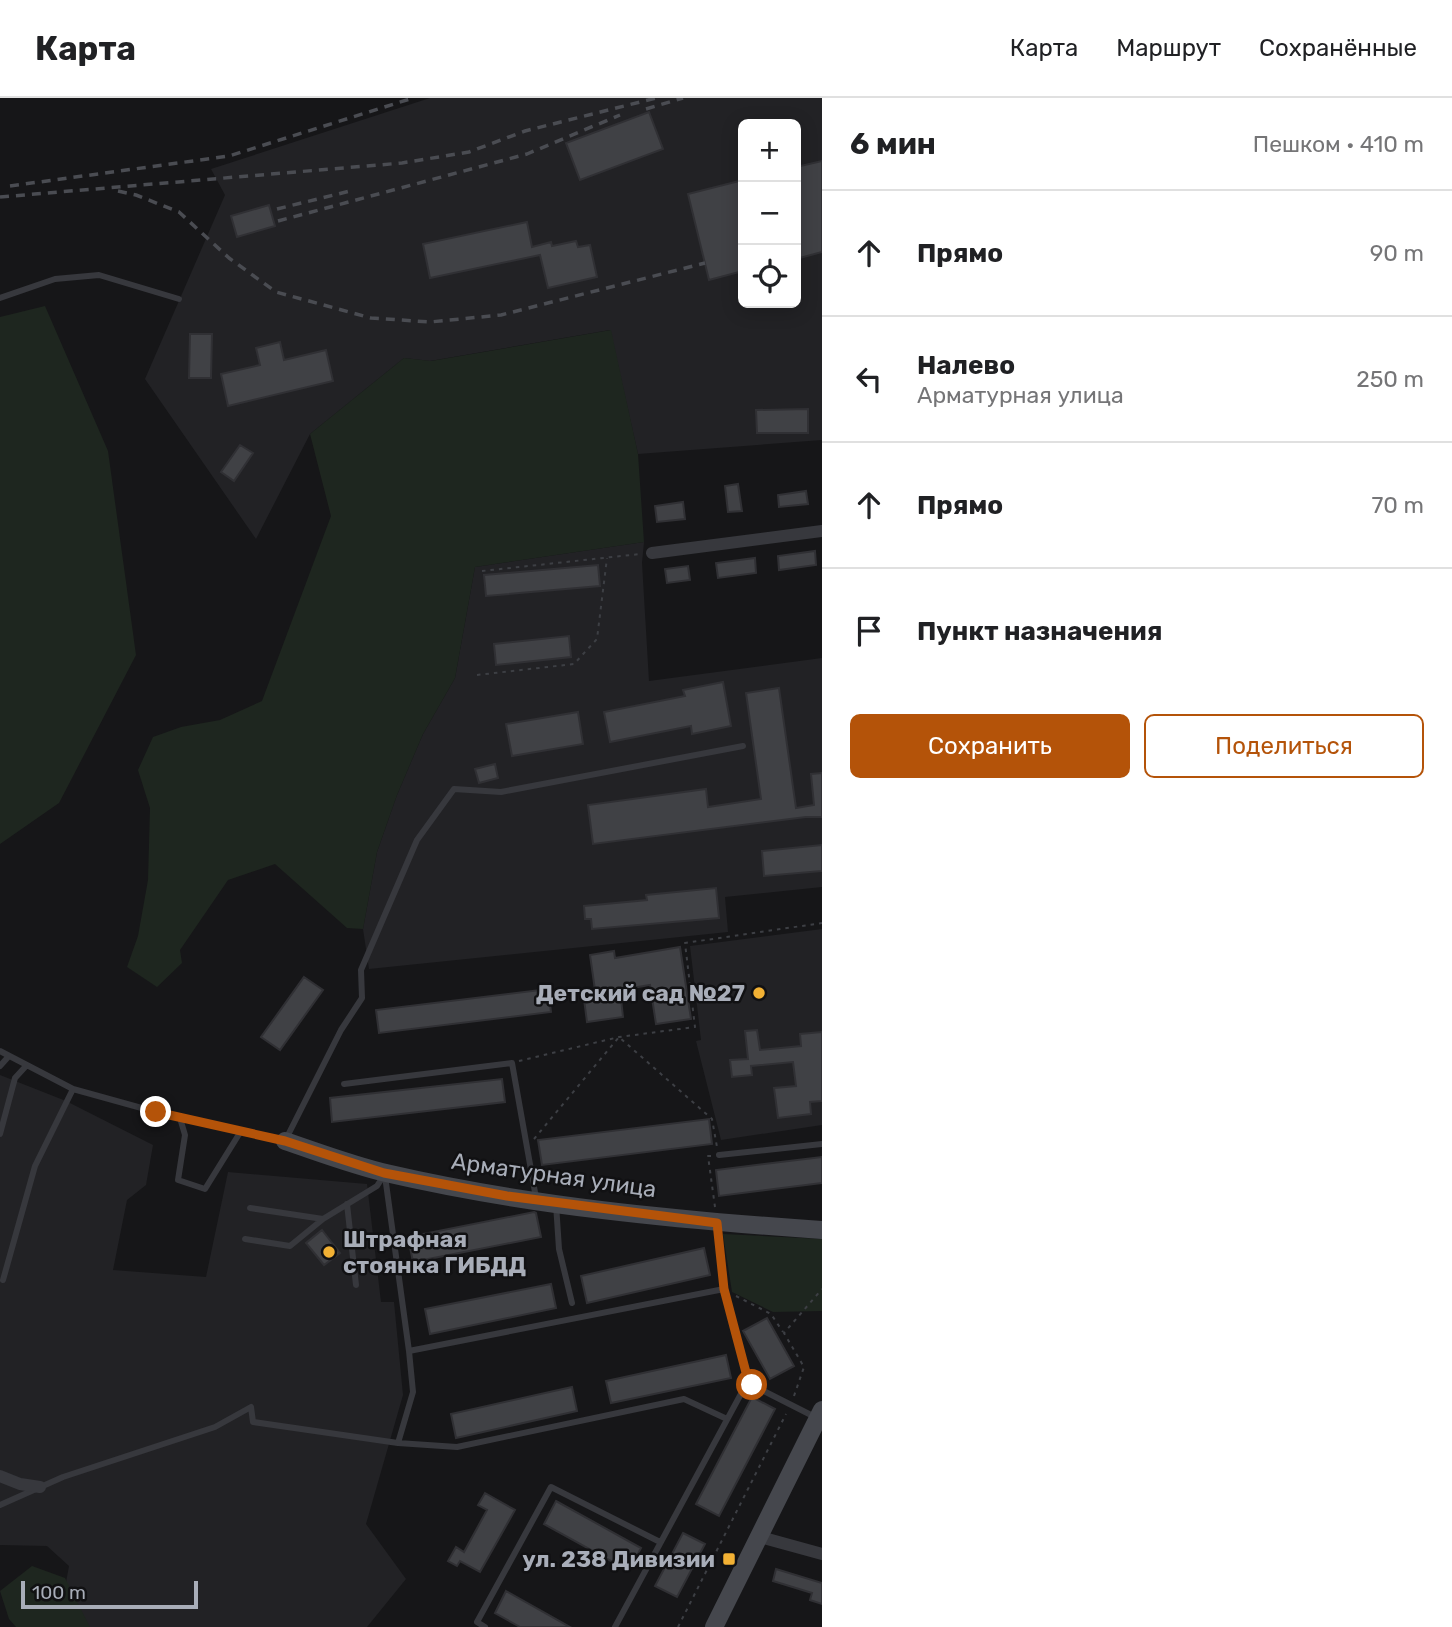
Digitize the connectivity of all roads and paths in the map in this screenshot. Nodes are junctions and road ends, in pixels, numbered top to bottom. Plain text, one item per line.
1 (0, 298) edge
2 (179, 299) dead end
3 (822, 531) edge
4 (652, 553) joint
5 (607, 558) junction
6 (482, 570) dead end
7 (477, 675) dead end
8 (743, 746) dead end
9 (822, 923) edge
10 (619, 1037) junction
11 (0, 1051) edge
12 (9, 1056) junction
13 (512, 1063) junction
14 (0, 1066) edge
15 (26, 1066) junction
16 (344, 1084) dead end
17 (73, 1089) junction
18 (180, 1118) junction
19 (241, 1131) junction
20 (0, 1134) edge
21 (285, 1141) junction
22 (822, 1144) edge
23 (527, 1148) junction
24 (719, 1155) junction
25 (384, 1173) junction
26 (536, 1200) junction
27 (556, 1202) junction
28 (348, 1204) junction
29 (250, 1208) dead end
30 (323, 1219) junction
31 (717, 1223) junction
32 (822, 1230) edge
33 (245, 1238) dead end
34 (3, 1280) dead end
35 (356, 1285) dead end
36 (724, 1289) junction
37 (822, 1289) edge
38 (572, 1303) dead end
39 (784, 1333) junction
40 (409, 1351) junction
41 (748, 1380) junction
42 (791, 1404) junction
43 (820, 1414) edge
44 (727, 1419) junction
45 (398, 1443) junction
46 (0, 1476) edge
47 (40, 1487) junction
48 (0, 1505) edge
49 (760, 1537) junction
50 (660, 1542) junction
51 (822, 1554) edge
52 (485, 1627) edge
53 (615, 1627) edge
54 (678, 1627) edge
55 (714, 1627) edge

1 - 2 lane
3 - 4 street
4 - 5 path
5 - 6 path
5 - 7 path
8 - 21 lane
9 - 10 path
10 - 13 path
10 - 23 path
10 - 24 path
11 - 12 lane
12 - 14 lane
12 - 15 lane
13 - 16 lane
13 - 23 lane
15 - 17 lane
15 - 20 lane
17 - 18 lane
17 - 34 lane
18 - 19 lane
18 - 19 lane
19 - 21 lane
21 - 25 street, Арматурная улица
22 - 24 lane
23 - 26 lane
24 - 31 path
25 - 26 street, Арматурная улица
25 - 28 lane
25 - 40 lane
26 - 27 street, Арматурная улица
27 - 31 street, Арматурная улица
27 - 38 lane
28 - 30 lane
28 - 35 lane
29 - 30 lane
30 - 33 lane
31 - 32 street, Арматурная улица
31 - 36 lane
36 - 39 path
36 - 40 lane
36 - 41 lane
37 - 39 path
39 - 42 path
40 - 45 lane
41 - 42 lane
41 - 44 lane
42 - 43 lane
42 - 54 path
43 - 49 street
44 - 45 lane
44 - 50 lane
45 - 47 lane
46 - 47 street
47 - 48 lane
49 - 51 street
49 - 55 street
50 - 52 lane
50 - 53 lane

